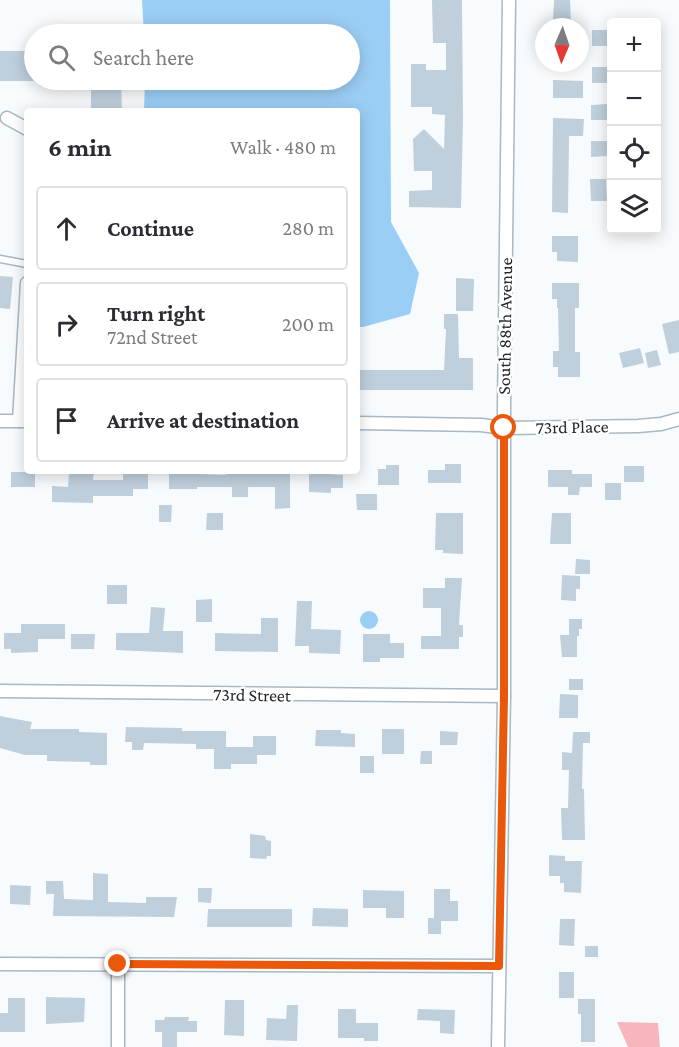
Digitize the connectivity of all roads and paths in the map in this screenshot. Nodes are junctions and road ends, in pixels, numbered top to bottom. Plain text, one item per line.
1 (509, 0) edge
2 (7, 118) dead end
3 (24, 127) edge
4 (0, 259) edge
5 (24, 262) edge
6 (24, 386) edge
7 (679, 418) edge
8 (0, 421) edge
9 (23, 421) edge
10 (360, 423) edge
11 (504, 428) junction
12 (0, 691) edge
13 (504, 696) junction
14 (0, 964) edge
15 (118, 964) junction
16 (499, 966) junction
17 (118, 1047) edge
18 (498, 1047) edge

1 - 11 street, South 88th Avenue
2 - 3 street
4 - 5 lane
6 - 9 street
7 - 11 street, 73rd Place
8 - 9 street
10 - 11 street, 73rd Place
11 - 13 street, South 88th Avenue
12 - 13 street, 73rd Street
13 - 16 street, South 88th Avenue
14 - 15 street
15 - 16 street
15 - 17 street
16 - 18 street, South 88th Avenue

